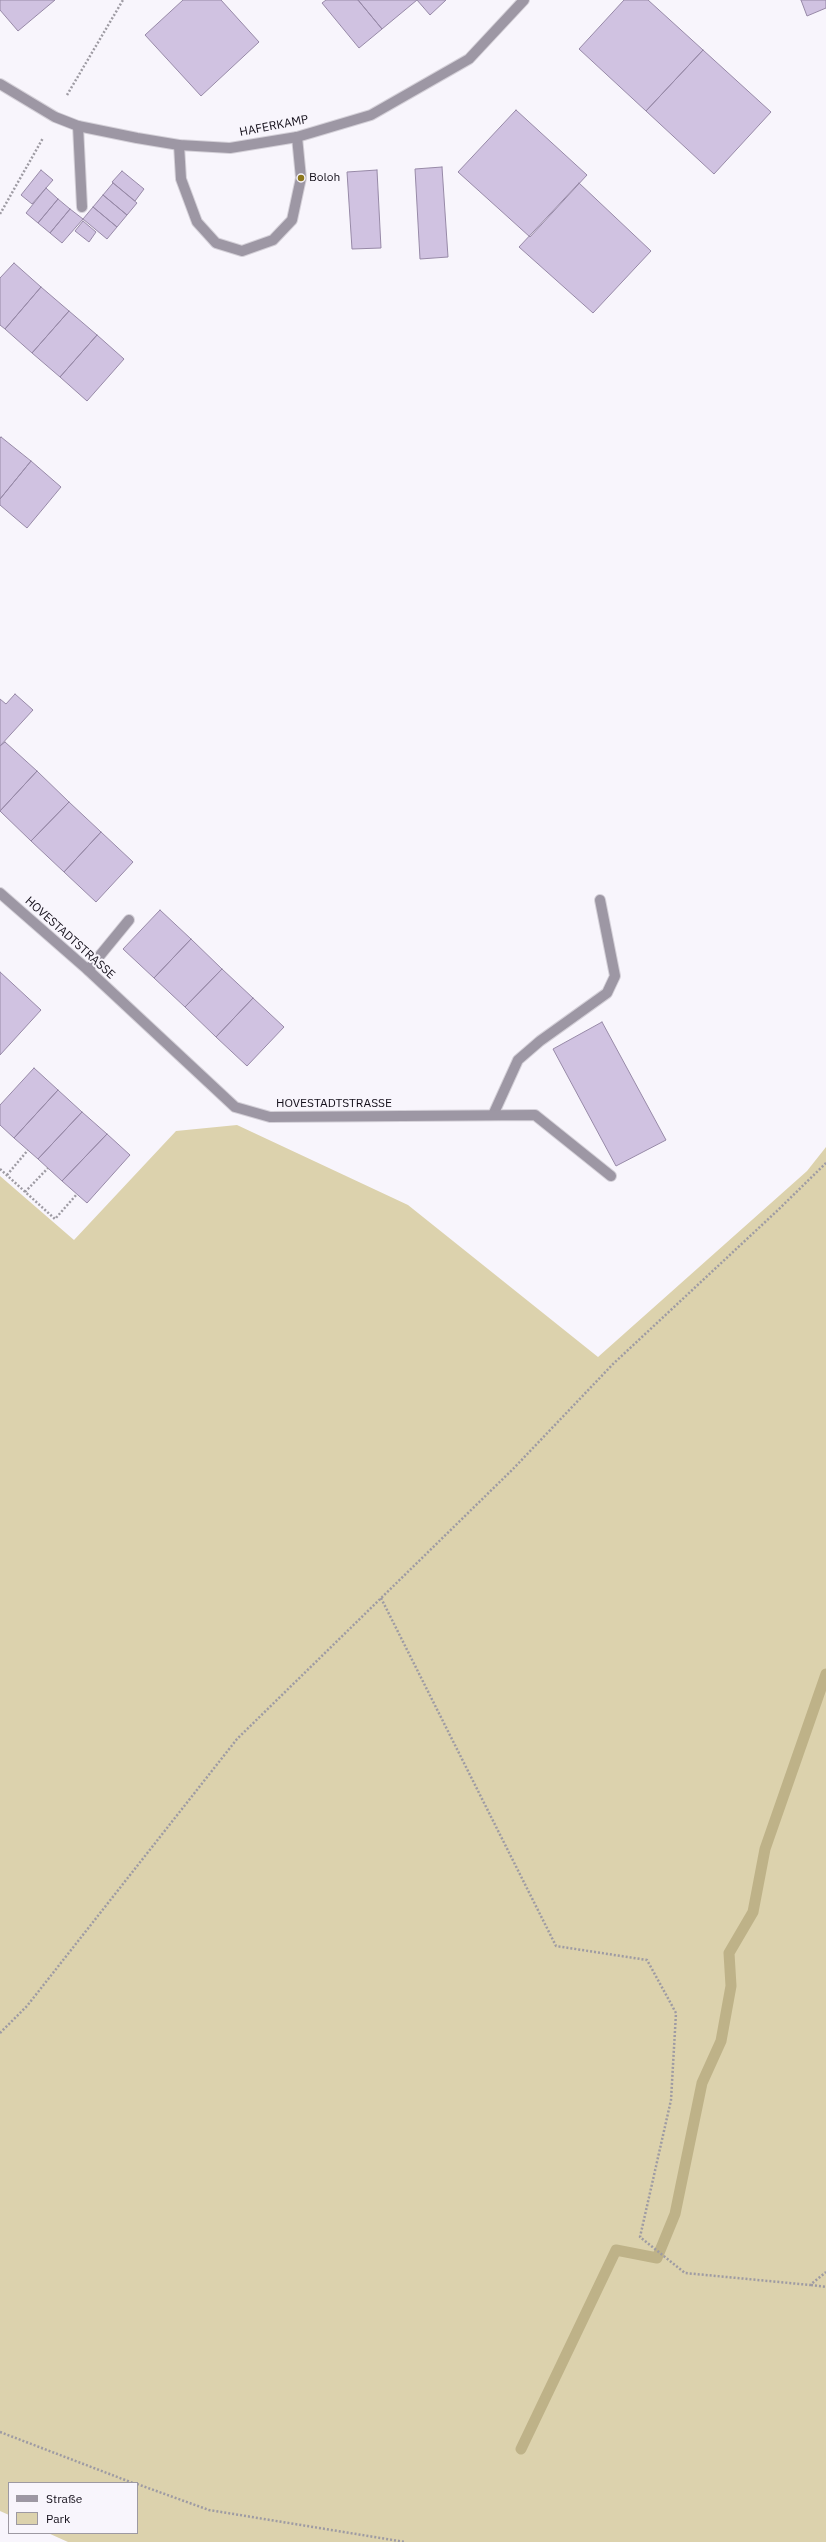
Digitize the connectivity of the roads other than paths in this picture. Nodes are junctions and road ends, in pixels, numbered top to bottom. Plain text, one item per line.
1 (524, 0) edge
2 (0, 84) edge
3 (78, 126) junction
4 (297, 137) junction
5 (180, 145) junction
6 (82, 207) dead end
7 (0, 893) edge
8 (600, 900) dead end
9 (129, 920) dead end
10 (88, 970) junction
11 (492, 1115) junction
12 (611, 1176) dead end

1 - 4 street, HAFERKAMP
2 - 3 street, HAFERKAMP
3 - 5 street, HAFERKAMP
3 - 6 street
4 - 5 street, HAFERKAMP
4 - 5 street
7 - 10 street, HOVESTADTSTRASSE
8 - 11 street
9 - 10 street
10 - 11 street, HOVESTADTSTRASSE
11 - 12 street, HOVESTADTSTRASSE

